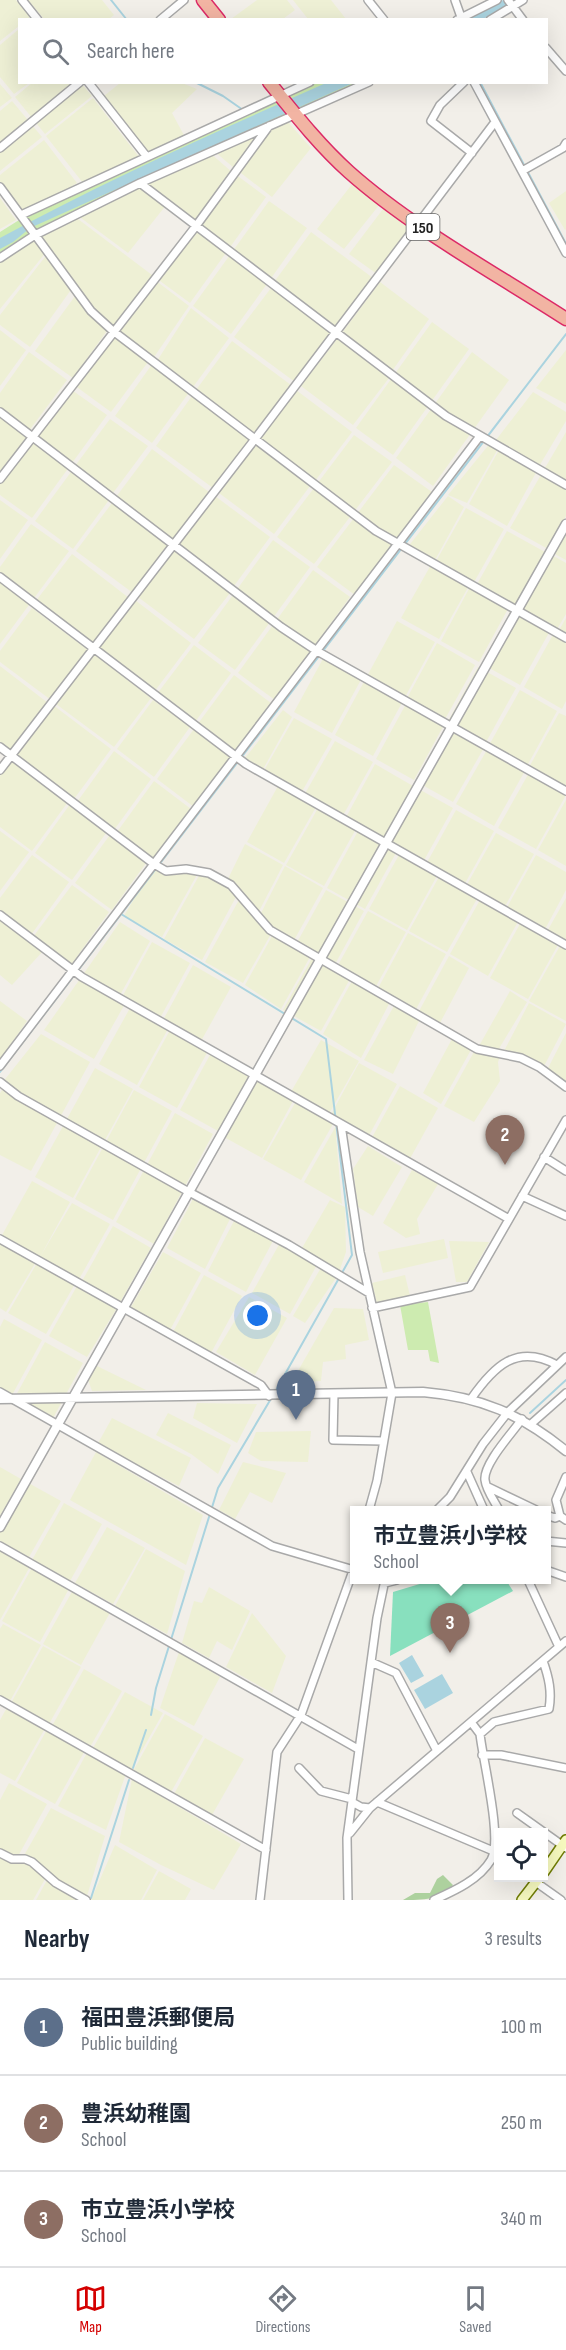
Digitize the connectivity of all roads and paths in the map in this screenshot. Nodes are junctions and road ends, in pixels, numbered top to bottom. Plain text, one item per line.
1 (22, 0) edge
2 (184, 0) edge
3 (203, 0) edge
4 (368, 0) edge
5 (455, 0) edge
6 (497, 0) edge
7 (508, 0) edge
8 (523, 0) edge
9 (513, 7) junction
10 (36, 18) edge
11 (162, 18) edge
12 (217, 18) edge
13 (382, 18) edge
14 (459, 18) edge
15 (494, 18) edge
16 (503, 18) edge
17 (521, 18) edge
18 (548, 50) edge
19 (566, 71) edge
20 (78, 84) edge
21 (90, 84) edge
22 (271, 84) edge
23 (305, 84) edge
24 (365, 84) edge
25 (462, 84) edge
26 (475, 84) edge
27 (280, 95) junction
28 (296, 115) junction
29 (495, 122) junction
30 (269, 126) junction
31 (566, 143) edge
32 (0, 148) edge
33 (472, 153) junction
34 (147, 157) junction
35 (522, 171) junction
36 (140, 183) junction
37 (0, 187) edge
38 (21, 215) junction
39 (419, 224) junction
40 (196, 226) junction
41 (35, 235) junction
42 (566, 253) edge
43 (0, 258) edge
44 (566, 319) edge
45 (113, 331) junction
46 (336, 332) junction
47 (0, 412) edge
48 (33, 436) junction
49 (480, 436) junction
50 (255, 439) junction
51 (0, 479) edge
52 (566, 485) edge
53 (566, 524) edge
54 (397, 543) junction
55 (174, 544) junction
56 (0, 577) edge
57 (517, 611) junction
58 (566, 638) edge
59 (94, 650) junction
60 (316, 651) junction
61 (451, 728) junction
62 (0, 747) edge
63 (11, 756) junction
64 (235, 757) junction
65 (0, 770) edge
66 (566, 791) edge
67 (385, 844) junction
68 (154, 864) junction
69 (0, 915) edge
70 (566, 945) edge
71 (320, 959) junction
72 (73, 971) junction
73 (0, 1066) edge
74 (254, 1075) junction
75 (0, 1082) edge
76 (566, 1087) edge
77 (566, 1120) edge
78 (341, 1125) junction
79 (544, 1157) junction
80 (566, 1171) edge
81 (189, 1192) junction
82 (522, 1196) junction
83 (566, 1216) edge
84 (509, 1219) junction
85 (0, 1239) edge
86 (369, 1293) junction
87 (372, 1308) junction
88 (123, 1309) junction
89 (566, 1358) edge
90 (558, 1365) junction
91 (0, 1392) edge
92 (392, 1393) junction
93 (334, 1394) junction
94 (269, 1396) junction
95 (563, 1396) edge
96 (73, 1397) junction
97 (0, 1399) edge
98 (13, 1399) junction
99 (471, 1399) junction
100 (566, 1405) edge
101 (508, 1412) junction
102 (522, 1419) junction
103 (58, 1424) junction
104 (531, 1424) junction
105 (383, 1441) junction
106 (566, 1451) edge
107 (467, 1472) junction
108 (566, 1477) edge
109 (488, 1487) junction
110 (370, 1506) edge
111 (441, 1506) edge
112 (482, 1506) edge
113 (497, 1506) edge
114 (528, 1506) edge
115 (563, 1518) edge
116 (0, 1527) edge
117 (551, 1542) edge
118 (566, 1543) edge
119 (0, 1546) edge
120 (350, 1568) edge
121 (551, 1572) edge
122 (566, 1577) edge
123 (350, 1580) edge
124 (384, 1584) edge
125 (530, 1584) edge
126 (563, 1646) edge
127 (543, 1661) junction
128 (370, 1662) junction
129 (0, 1700) edge
130 (301, 1715) junction
131 (471, 1722) junction
132 (480, 1734) junction
133 (358, 1749) junction
134 (437, 1751) junction
135 (482, 1755) junction
136 (566, 1767) edge
137 (299, 1768) dead end
138 (352, 1800) junction
139 (377, 1802) junction
140 (370, 1808) junction
141 (517, 1813) dead end
142 (495, 1828) edge
143 (347, 1838) junction
144 (565, 1844) edge
145 (266, 1850) junction
146 (494, 1851) edge
147 (0, 1853) edge
148 (494, 1854) edge
149 (548, 1866) edge
150 (533, 1882) edge
151 (539, 1882) edge
152 (86, 1900) edge
153 (260, 1900) edge
154 (348, 1900) edge
155 (434, 1900) edge
156 (522, 1900) edge
157 (561, 1900) edge

1 - 10 street
2 - 11 street
3 - 12 highway
4 - 13 street
5 - 14 street
6 - 14 street
7 - 9 street
8 - 9 street
9 - 15 street
9 - 16 street
9 - 17 street
18 - 19 street
20 - 32 street
21 - 34 street
22 - 27 highway, 150
23 - 27 street
24 - 28 street
25 - 33 street
26 - 29 street
27 - 28 highway, 150
27 - 34 street
28 - 30 street
28 - 39 highway, 150
29 - 33 street
29 - 35 street
30 - 36 street
30 - 40 street
31 - 35 street
33 - 39 street
34 - 38 street
35 - 42 street
36 - 40 street
36 - 41 street
37 - 38 street
38 - 41 street
39 - 44 highway, 150
39 - 46 street
40 - 45 street
40 - 46 street
41 - 43 street
41 - 45 street
45 - 48 street
45 - 50 street
46 - 49 street
46 - 50 street
47 - 48 street
48 - 51 street
48 - 55 street
49 - 52 street
49 - 54 street
50 - 54 street
50 - 55 street
53 - 57 street
54 - 57 street
54 - 60 street
55 - 59 street
55 - 60 street
56 - 59 street
57 - 58 street
57 - 61 street
59 - 63 street
59 - 64 street
60 - 61 street
60 - 64 street
61 - 66 street
61 - 67 street
62 - 63 street
63 - 65 street
63 - 68 street
64 - 67 street
64 - 68 street
67 - 70 street
67 - 71 street
68 - 71 street
68 - 72 street
69 - 72 street
71 - 74 street
71 - 76 street
72 - 73 street
72 - 74 street
74 - 78 street
74 - 81 street
75 - 81 street
77 - 79 street
78 - 84 street
78 - 86 street
79 - 80 street
79 - 82 street
81 - 86 street
81 - 88 street
82 - 83 street
82 - 84 street
84 - 87 street
85 - 88 street
86 - 87 street
87 - 92 street
88 - 94 street
88 - 96 street
89 - 90 street
90 - 99 street
90 - 101 street
91 - 98 street
92 - 93 street
92 - 99 street
92 - 105 street
93 - 94 street
93 - 105 street
94 - 96 street
95 - 100 street
95 - 104 street
96 - 98 street
96 - 103 street
97 - 98 street
98 - 103 street
99 - 101 street
101 - 102 street
101 - 107 street
102 - 104 street
102 - 109 street
103 - 116 street
103 - 120 street
104 - 106 street
105 - 110 street
107 - 111 street
107 - 112 street
108 - 115 street
109 - 113 street
109 - 114 street
117 - 118 street
119 - 130 street
121 - 122 street
123 - 130 street
124 - 128 street
125 - 126 street
126 - 127 street
127 - 131 street
127 - 132 street
128 - 133 street
128 - 134 street
129 - 145 street
130 - 133 street
130 - 145 street
131 - 132 street
131 - 134 street
132 - 135 street
133 - 138 street
134 - 139 street
135 - 136 street
135 - 142 street
137 - 138 street
138 - 140 street
138 - 143 street
139 - 140 street
139 - 146 street
140 - 143 street
141 - 144 street
143 - 154 street
144 - 149 main road
145 - 153 street
147 - 152 street
148 - 155 street
150 - 156 main road
151 - 157 street

